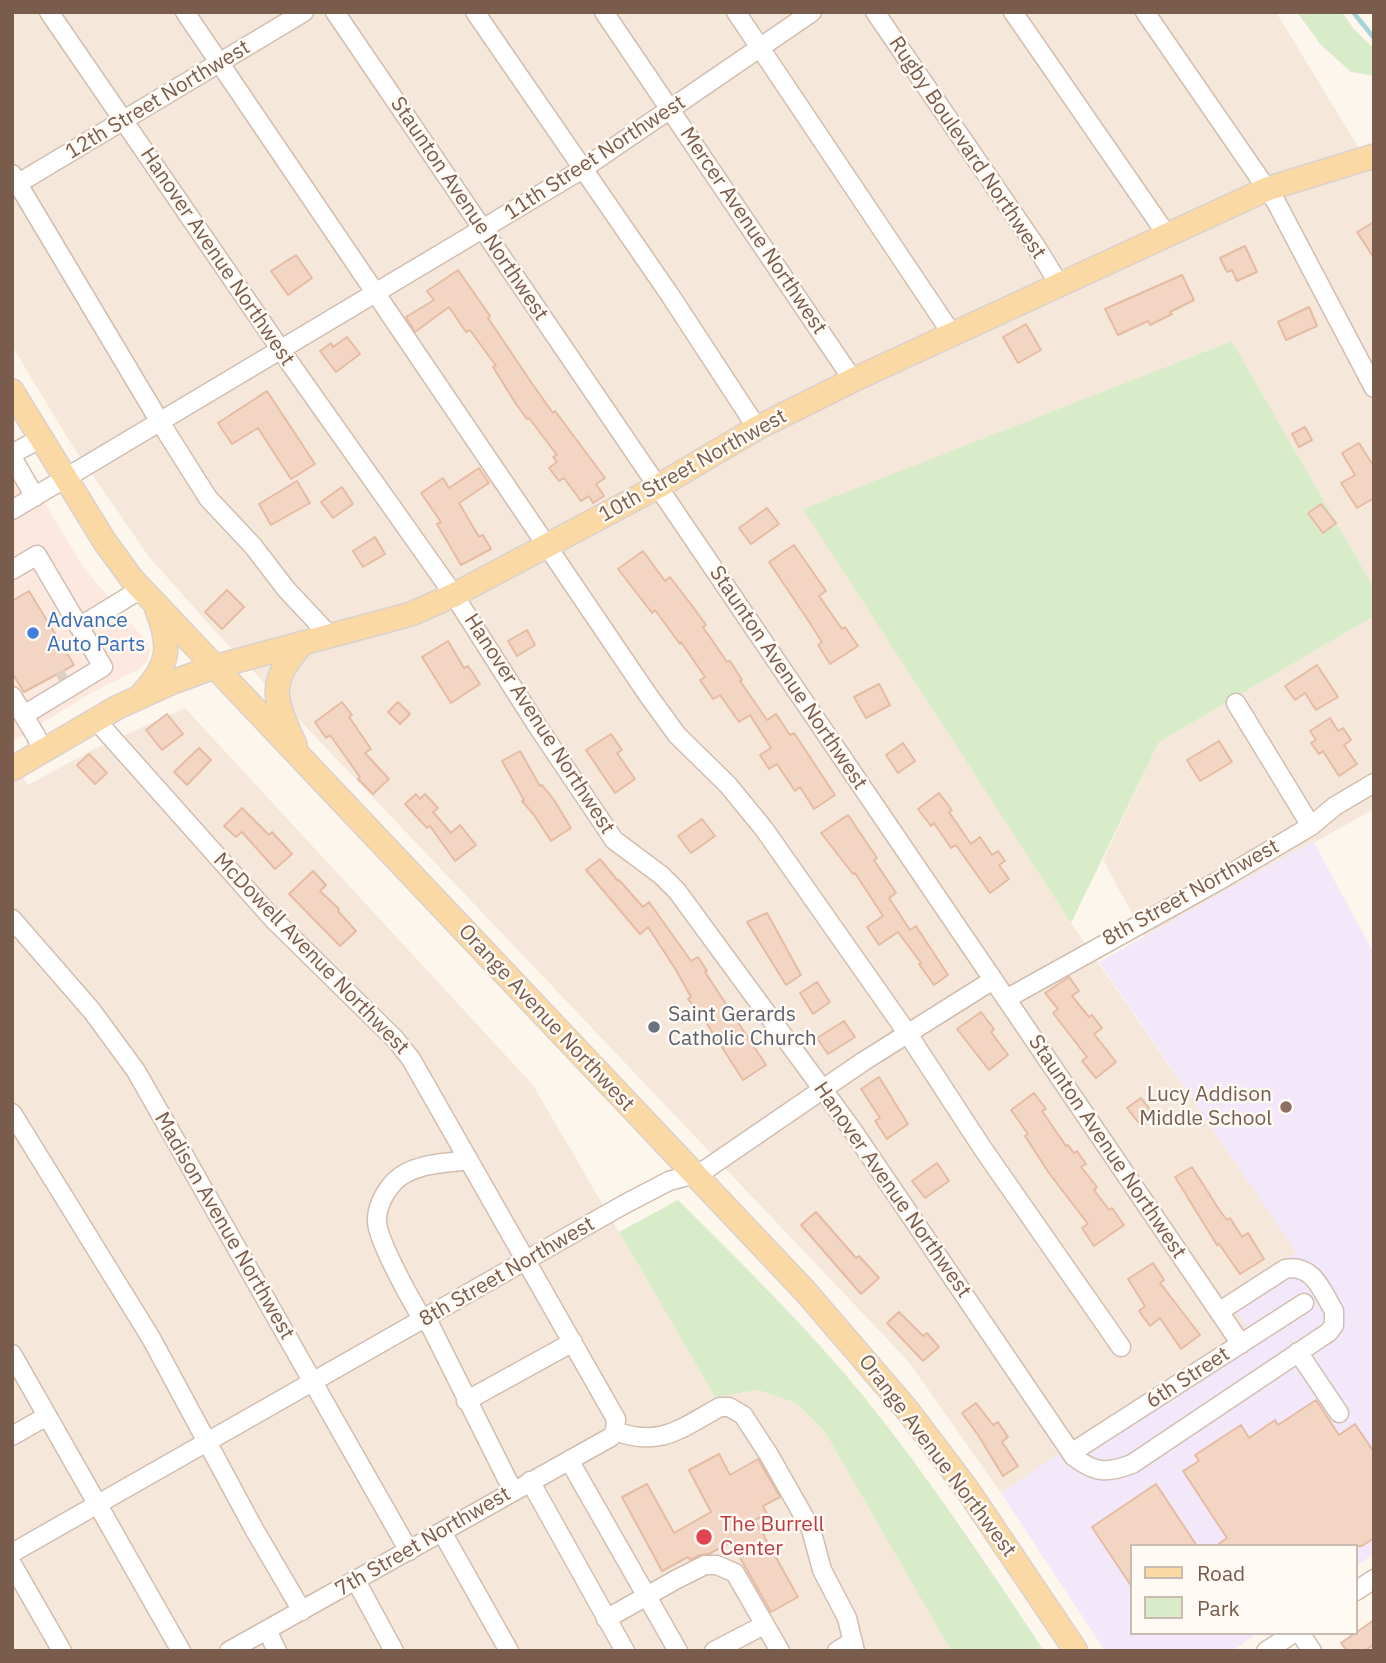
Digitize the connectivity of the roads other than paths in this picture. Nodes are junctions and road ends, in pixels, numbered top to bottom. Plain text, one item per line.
1 (49, 12) edge
2 (185, 12) edge
3 (304, 12) edge
4 (335, 12) edge
5 (475, 12) edge
6 (604, 12) edge
7 (736, 12) edge
8 (812, 12) edge
9 (875, 12) edge
10 (1013, 12) edge
11 (1145, 12) edge
12 (760, 49) junction
13 (218, 64) junction
14 (670, 109) junction
15 (124, 120) junction
16 (1364, 160) edge
17 (581, 170) junction
18 (14, 182) edge
19 (1267, 190) junction
20 (482, 229) junction
21 (1167, 235) junction
22 (1059, 284) junction
23 (374, 294) junction
24 (952, 334) junction
25 (281, 350) junction
26 (853, 380) junction
27 (1374, 388) edge
28 (12, 391) edge
29 (19, 418) edge
30 (160, 422) junction
31 (757, 428) junction
32 (41, 438) junction
33 (12, 455) edge
34 (17, 477) edge
35 (65, 478) junction
36 (659, 486) junction
37 (35, 497) junction
38 (13, 509) edge
39 (546, 548) junction
40 (12, 570) edge
41 (454, 595) junction
42 (148, 596) junction
43 (79, 627) junction
44 (330, 636) junction
45 (303, 643) junction
46 (214, 667) junction
47 (71, 679) junction
48 (12, 696) edge
49 (140, 696) junction
50 (45, 702) junction
51 (1236, 703) dead end
52 (23, 715) junction
53 (95, 719) junction
54 (42, 751) junction
55 (302, 760) junction
56 (12, 769) edge
57 (1374, 783) edge
58 (1311, 826) junction
59 (12, 919) edge
60 (993, 980) junction
61 (1006, 999) junction
62 (908, 1034) junction
63 (823, 1089) junction
64 (12, 1113) edge
65 (469, 1160) junction
66 (693, 1175) junction
67 (526, 1261) junction
68 (1304, 1303) dead end
69 (1220, 1311) junction
70 (425, 1319) junction
71 (573, 1342) junction
72 (1241, 1344) junction
73 (1121, 1347) dead end
74 (1298, 1352) junction
75 (12, 1354) edge
76 (312, 1382) junction
77 (467, 1401) junction
78 (1339, 1413) dead end
79 (47, 1416) junction
80 (615, 1431) junction
81 (12, 1436) edge
82 (206, 1442) junction
83 (1071, 1453) junction
84 (569, 1460) junction
85 (530, 1481) junction
86 (513, 1491) junction
87 (97, 1504) junction
88 (442, 1532) junction
89 (409, 1551) junction
90 (12, 1553) edge
91 (12, 1564) edge
92 (1374, 1579) edge
93 (356, 1581) junction
94 (1358, 1590) edge
95 (646, 1597) junction
96 (302, 1611) junction
97 (606, 1619) junction
98 (764, 1625) junction
99 (267, 1630) junction
100 (1290, 1635) edge
101 (1301, 1635) edge
102 (848, 1648) edge
103 (62, 1651) edge
104 (181, 1651) edge
105 (229, 1651) edge
106 (277, 1651) edge
107 (394, 1651) edge
108 (509, 1651) edge
109 (625, 1651) edge
110 (678, 1651) edge
111 (715, 1651) edge
112 (780, 1651) edge
113 (1076, 1651) edge
114 (1266, 1651) edge
115 (1312, 1651) edge

1 - 15 street, Hanover Avenue Northwest
2 - 13 street
3 - 13 street, 12th Street Northwest
4 - 20 street, Staunton Avenue Northwest
5 - 17 street
6 - 14 street, Mercer Avenue Northwest
7 - 12 street
8 - 12 street, 11th Street Northwest
9 - 22 street, Rugby Boulevard Northwest
10 - 21 street
11 - 19 street
12 - 14 street, 11th Street Northwest
12 - 24 street
13 - 15 street, 12th Street Northwest
13 - 23 street
14 - 17 street, 11th Street Northwest
14 - 26 street, Mercer Avenue Northwest
15 - 18 street, 12th Street Northwest
15 - 25 street, Hanover Avenue Northwest
16 - 19 main road, 10th Street Northwest
17 - 20 street, 11th Street Northwest
17 - 31 street
18 - 30 street
19 - 21 main road, 10th Street Northwest
19 - 27 street
20 - 23 street, 11th Street Northwest
20 - 36 street, Staunton Avenue Northwest
21 - 22 main road, 10th Street Northwest
22 - 24 main road, 10th Street Northwest
23 - 25 street, 11th Street Northwest
23 - 39 street
24 - 26 main road, 10th Street Northwest
25 - 30 street, 11th Street Northwest
25 - 41 street, Hanover Avenue Northwest
26 - 31 main road, 10th Street Northwest
28 - 29 main road, Orange Avenue Northwest
29 - 32 main road, Orange Avenue Northwest
30 - 35 street, 11th Street Northwest
30 - 44 street
31 - 36 main road, 10th Street Northwest
32 - 33 street
32 - 35 main road, Orange Avenue Northwest
33 - 34 street
34 - 37 street
35 - 37 street, 11th Street Northwest
35 - 42 main road, Orange Avenue Northwest
36 - 39 main road, 10th Street Northwest
36 - 60 street, Staunton Avenue Northwest
37 - 38 street, 11th Street Northwest
39 - 41 main road, 10th Street Northwest
39 - 62 street
40 - 43 street
41 - 44 main road, 10th Street Northwest
41 - 63 street, Hanover Avenue Northwest
42 - 43 street
42 - 46 main road, Orange Avenue Northwest
42 - 49 main road
43 - 47 street
44 - 45 main road, 10th Street Northwest
45 - 46 main road, 10th Street Northwest
45 - 55 main road
46 - 49 main road, 10th Street Northwest
46 - 55 main road, Orange Avenue Northwest
47 - 50 street
47 - 50 street
48 - 52 street
49 - 53 main road, 10th Street Northwest
50 - 52 street
51 - 58 street
52 - 54 street
53 - 54 main road, 10th Street Northwest
53 - 65 street, McDowell Avenue Northwest
54 - 56 main road, 10th Street Northwest
55 - 66 main road, Orange Avenue Northwest
57 - 58 street, 8th Street Northwest
58 - 61 street, 8th Street Northwest
59 - 76 street, Madison Avenue Northwest
60 - 61 street, Staunton Avenue Northwest
60 - 62 street, 8th Street Northwest
61 - 69 street, Staunton Avenue Northwest
62 - 63 street, 8th Street Northwest
62 - 73 street
63 - 66 street, 8th Street Northwest
63 - 83 street, Hanover Avenue Northwest
64 - 82 street
65 - 67 street, McDowell Avenue Northwest
65 - 70 street
66 - 67 street, 8th Street Northwest
66 - 113 main road, Orange Avenue Northwest
67 - 70 street, 8th Street Northwest
67 - 71 street, McDowell Avenue Northwest
68 - 72 street, 6th Street
69 - 72 street, Staunton Avenue Northwest
69 - 74 street
70 - 76 street, 8th Street Northwest
70 - 77 street
71 - 77 street
71 - 80 street, McDowell Avenue Northwest
72 - 83 street, 6th Street
74 - 78 street
74 - 83 street
75 - 79 street
76 - 82 street, 8th Street Northwest
76 - 89 street, Madison Avenue Northwest
77 - 86 street
79 - 81 street
79 - 87 street
80 - 84 street, 7th Street Northwest
80 - 102 street
82 - 87 street, 8th Street Northwest
82 - 96 street
84 - 85 street, 7th Street Northwest
84 - 95 street
85 - 86 street, 7th Street Northwest
85 - 97 street
86 - 88 street, 7th Street Northwest
87 - 90 street, 8th Street Northwest
87 - 104 street
88 - 89 street, 7th Street Northwest
88 - 108 street
89 - 93 street, 7th Street Northwest
91 - 103 street
92 - 94 street
93 - 96 street, 7th Street Northwest
93 - 107 street
95 - 97 street
95 - 98 street
95 - 110 street
96 - 99 street, 7th Street Northwest
97 - 109 street
98 - 111 street
98 - 112 street
99 - 105 street, 7th Street Northwest
99 - 106 street
100 - 114 street
101 - 115 street

